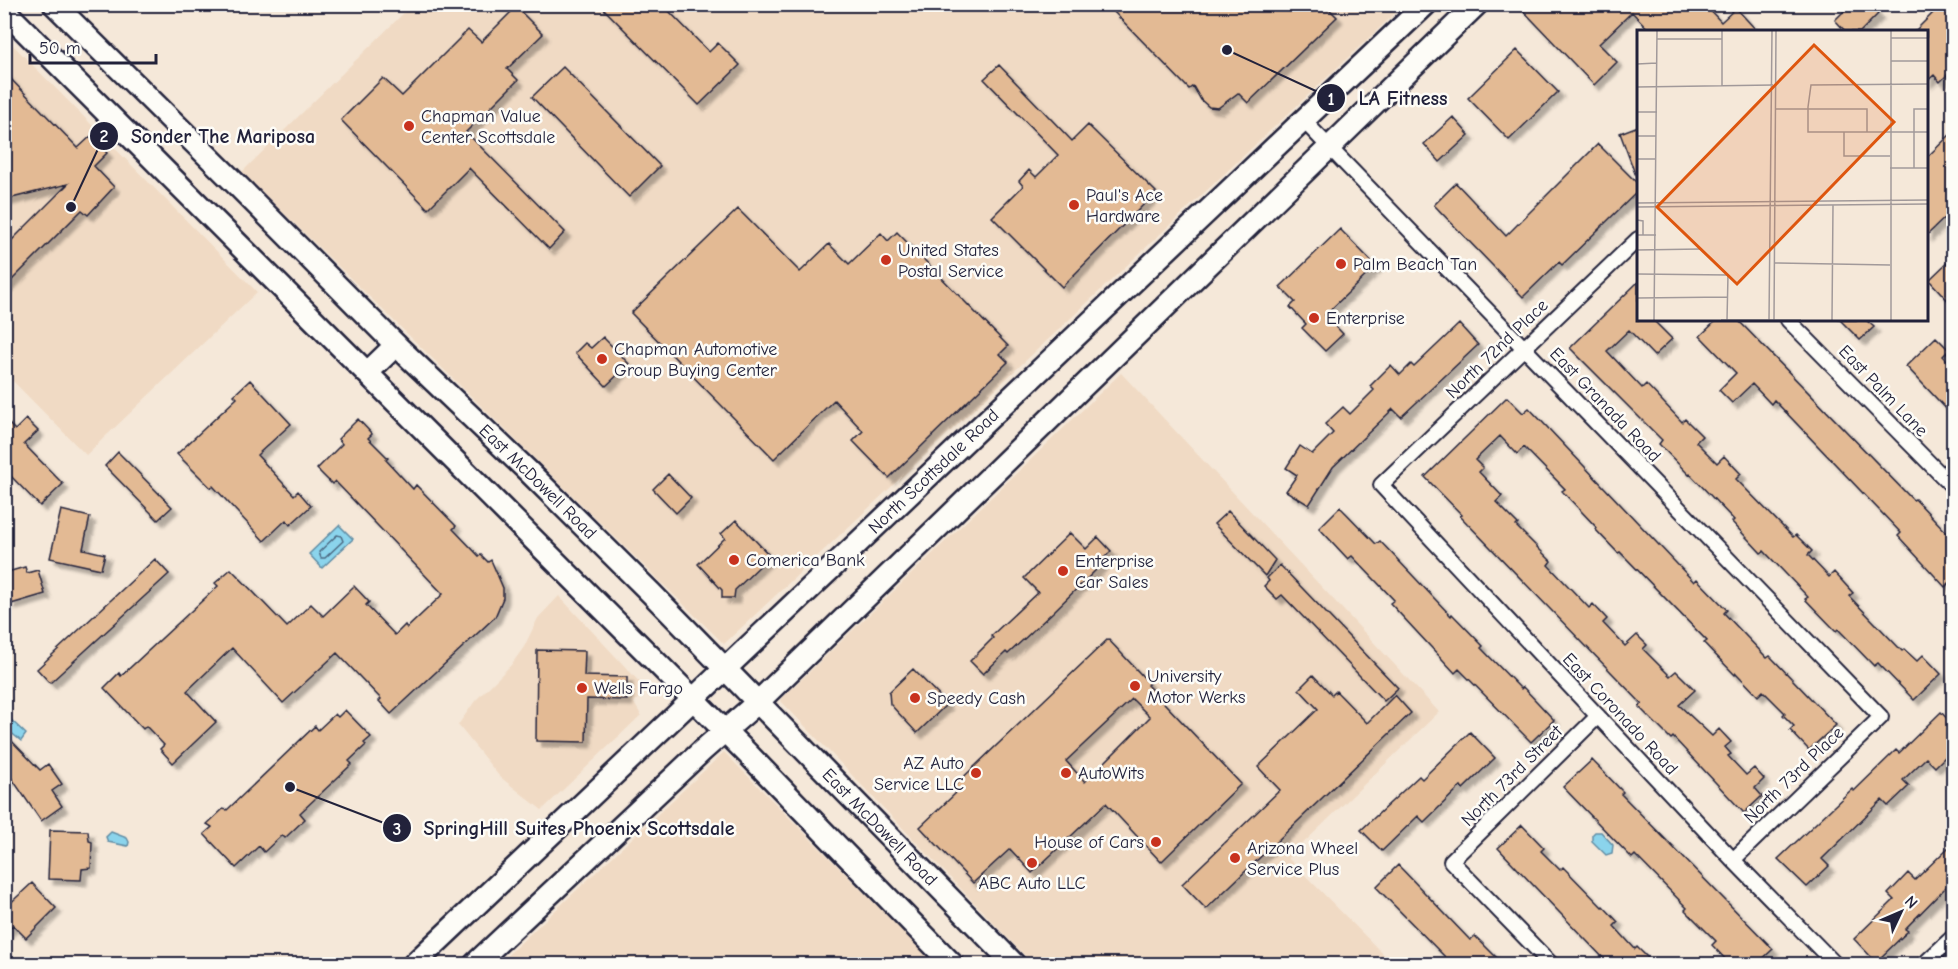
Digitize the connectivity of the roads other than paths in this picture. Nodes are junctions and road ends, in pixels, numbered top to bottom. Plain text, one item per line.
1 (54, 4) edge
2 (1426, 4) edge
3 (1477, 4) edge
4 (4, 10) edge
5 (1303, 120) junction
6 (1330, 149) junction
7 (1637, 240) edge
8 (1789, 321) edge
9 (396, 345) junction
10 (1524, 347) junction
11 (367, 373) junction
12 (1382, 485) joint
13 (1953, 488) edge
14 (726, 668) junction
15 (692, 699) junction
16 (758, 702) junction
17 (1598, 716) junction
18 (1881, 717) joint
19 (725, 732) junction
20 (1733, 860) junction
21 (1953, 936) edge
22 (414, 964) edge
23 (475, 964) edge
24 (952, 964) edge
25 (1014, 964) edge
26 (1551, 964) edge
27 (1835, 964) edge
28 (1924, 964) edge

1 - 9 main road, East McDowell Road
2 - 5 main road, North Scottsdale Road
3 - 6 main road
4 - 11 main road
5 - 6 street, East Granada Road
5 - 14 main road, North Scottsdale Road
6 - 10 street, East Granada Road
6 - 16 main road
7 - 10 street, North 72nd Place
8 - 13 street, East Palm Lane
9 - 11 main road
9 - 14 main road, East McDowell Road
10 - 12 street, North 72nd Place
10 - 18 street, East Granada Road
11 - 15 main road
12 - 17 street, East Coronado Road
14 - 15 main road, North Scottsdale Road
14 - 16 main road, East McDowell Road
15 - 19 main road
15 - 22 main road, North Scottsdale Road
16 - 19 main road
16 - 25 main road, East McDowell Road
17 - 20 street, East Coronado Road
17 - 26 street, North 73rd Street
18 - 20 street, North 73rd Place
19 - 23 main road
19 - 24 main road
20 - 27 street, East Coronado Road
21 - 28 street

